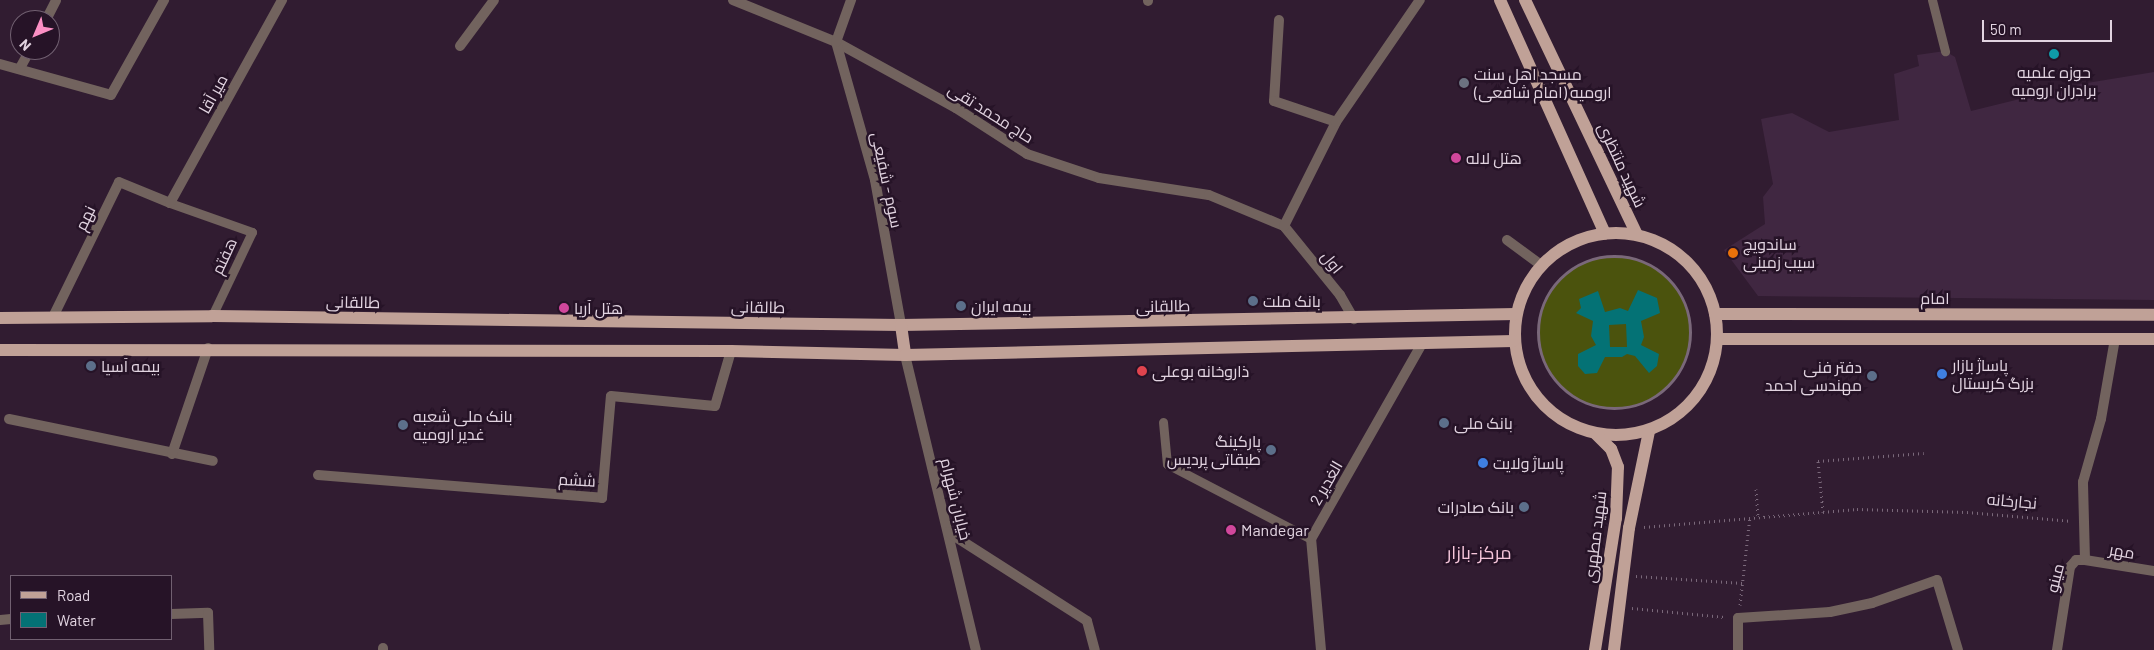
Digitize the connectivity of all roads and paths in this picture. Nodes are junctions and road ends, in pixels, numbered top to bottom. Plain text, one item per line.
1 (164, 0) edge
2 (282, 0) edge
3 (733, 0) edge
4 (851, 0) edge
5 (1420, 0) edge
6 (1500, 0) edge
7 (1525, 0) edge
8 (1932, 0) edge
9 (491, 1) edge
10 (1279, 20) dead end
11 (836, 42) junction
12 (460, 46) dead end
13 (1945, 51) dead end
14 (24, 60) edge
15 (0, 64) edge
16 (20, 68) junction
17 (1336, 122) junction
18 (170, 203) junction
19 (1284, 226) junction
20 (1605, 234) junction
21 (1637, 235) junction
22 (1507, 240) dead end
23 (1541, 265) junction
24 (1551, 287) joint
25 (1516, 314) junction
26 (1715, 314) junction
27 (2154, 315) edge
28 (212, 316) junction
29 (53, 317) junction
30 (0, 318) edge
31 (1354, 319) junction
32 (901, 326) junction
33 (1717, 339) junction
34 (2115, 339) junction
35 (2154, 339) edge
36 (1514, 341) junction
37 (1422, 344) junction
38 (208, 348) junction
39 (0, 350) edge
40 (731, 351) junction
41 (905, 355) junction
42 (9, 419) dead end
43 (1163, 422) dead end
44 (1649, 431) junction
45 (1596, 434) junction
46 (1924, 453) dead end
47 (172, 454) junction
48 (213, 461) dead end
49 (318, 476) dead end
50 (1756, 489) dead end
51 (1823, 512) junction
52 (1750, 516) junction
53 (1758, 516) junction
54 (2086, 522) junction
55 (1629, 528) junction
56 (948, 532) junction
57 (1311, 539) junction
58 (2085, 560) junction
59 (2154, 571) edge
60 (1623, 576) junction
61 (1743, 583) junction
62 (1619, 607) junction
63 (172, 614) edge
64 (1738, 618) junction
65 (209, 650) edge
66 (976, 650) edge
67 (1095, 650) edge
68 (1321, 650) edge
69 (1595, 650) edge
70 (1614, 650) edge
71 (1738, 650) edge
72 (1958, 650) edge
73 (2057, 650) edge

1 - 16 street
2 - 18 street, میر آقا
3 - 11 street, حاج محمد تقی
4 - 11 street
5 - 17 street
6 - 20 main road
7 - 21 main road, شهید منتظری
8 - 13 lane
9 - 12 street
10 - 17 street
11 - 19 street, حاج محمد تقی
11 - 32 street, سوم - شفیعی
14 - 16 street
15 - 16 street
17 - 19 street
18 - 28 lane, هفتم
18 - 29 street, نهم
19 - 31 street, اول
20 - 21 main road
20 - 23 main road
21 - 26 main road
22 - 23 street
23 - 25 main road
24 - 24 path
25 - 31 main road, طالقانی
25 - 36 main road
26 - 27 main road, امام
26 - 33 main road
28 - 29 main road, طالقانی
28 - 32 main road, طالقانی
29 - 30 main road, طالقانی
31 - 32 main road, طالقانی
32 - 41 main road
33 - 34 main road
33 - 44 main road
34 - 35 main road
34 - 54 street
36 - 37 main road
36 - 45 main road
37 - 41 main road
37 - 57 street, 2 الغدیر
38 - 39 main road
38 - 40 main road
38 - 47 street
40 - 41 main road
40 - 49 street, ششم
41 - 56 street, خیابان شهرام
42 - 47 street
43 - 57 lane
44 - 45 main road
44 - 55 main road, شهید مطهری
45 - 69 main road, شهید مطهری
46 - 51 path
47 - 48 street
50 - 53 path
51 - 53 path, نجارخانه
51 - 54 path, نجارخانه
52 - 53 path, نجارخانه
52 - 55 path, نجارخانه
52 - 61 path
54 - 58 street, مینو
55 - 60 main road, شهید مطهری
56 - 66 street, خیابان شهرام
56 - 67 street
57 - 68 street
58 - 59 street, مهر
58 - 73 street, مینو
60 - 61 path
60 - 62 main road, شهید مطهری
61 - 64 path
62 - 64 path
62 - 70 main road, شهید مطهری
63 - 65 street
64 - 71 street
64 - 72 street

